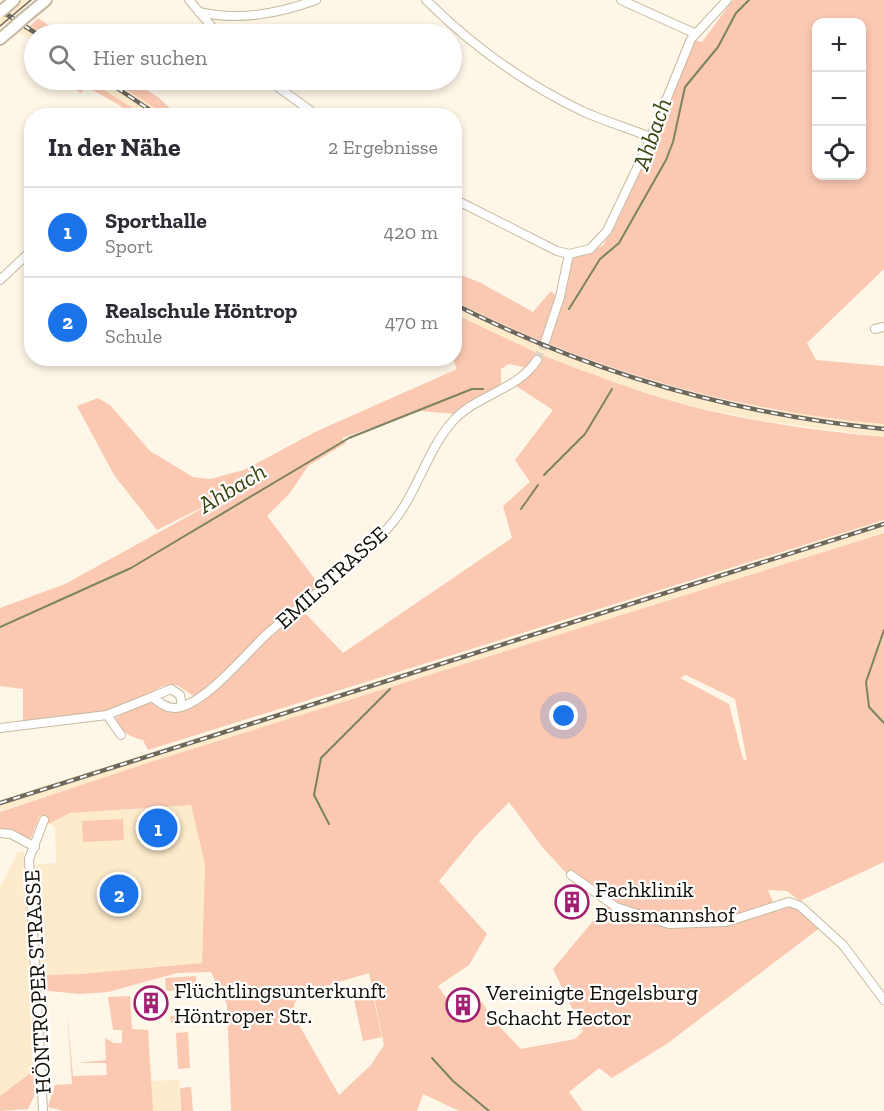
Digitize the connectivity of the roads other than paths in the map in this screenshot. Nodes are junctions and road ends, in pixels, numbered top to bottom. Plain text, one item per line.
1 (14, 0) edge
2 (46, 0) edge
3 (189, 0) edge
4 (316, 0) edge
5 (426, 0) edge
6 (621, 0) edge
7 (727, 0) edge
8 (3, 10) edge
9 (199, 12) junction
10 (209, 24) edge
11 (452, 24) edge
12 (462, 33) edge
13 (694, 33) junction
14 (0, 39) edge
15 (282, 90) edge
16 (307, 108) edge
17 (650, 137) junction
18 (462, 203) edge
19 (569, 254) junction
20 (24, 258) edge
21 (0, 280) edge
22 (884, 327) edge
23 (875, 329) dead end
24 (545, 342) tunnel mouth
25 (537, 360) tunnel mouth
26 (152, 697) junction
27 (182, 706) junction
28 (107, 716) junction
29 (0, 728) edge
30 (121, 735) dead end
31 (44, 820) dead end
32 (0, 833) edge
33 (35, 847) junction
34 (571, 875) dead end
35 (884, 1000) edge
36 (43, 1111) edge

1 - 8 main road
2 - 14 main road, bridge
3 - 9 street
4 - 9 street
5 - 11 street
6 - 13 street
7 - 13 street
9 - 10 street
12 - 17 street
13 - 17 street
15 - 16 street
17 - 19 street
18 - 19 street
19 - 24 street
20 - 21 street
22 - 23 street
25 - 27 street, EMILSTRASSE
26 - 27 street
26 - 27 street
26 - 28 street
28 - 29 street
28 - 30 street
31 - 33 street, HÖNTROPER STRASSE
32 - 33 street
33 - 36 street, HÖNTROPER STRASSE
34 - 35 street

